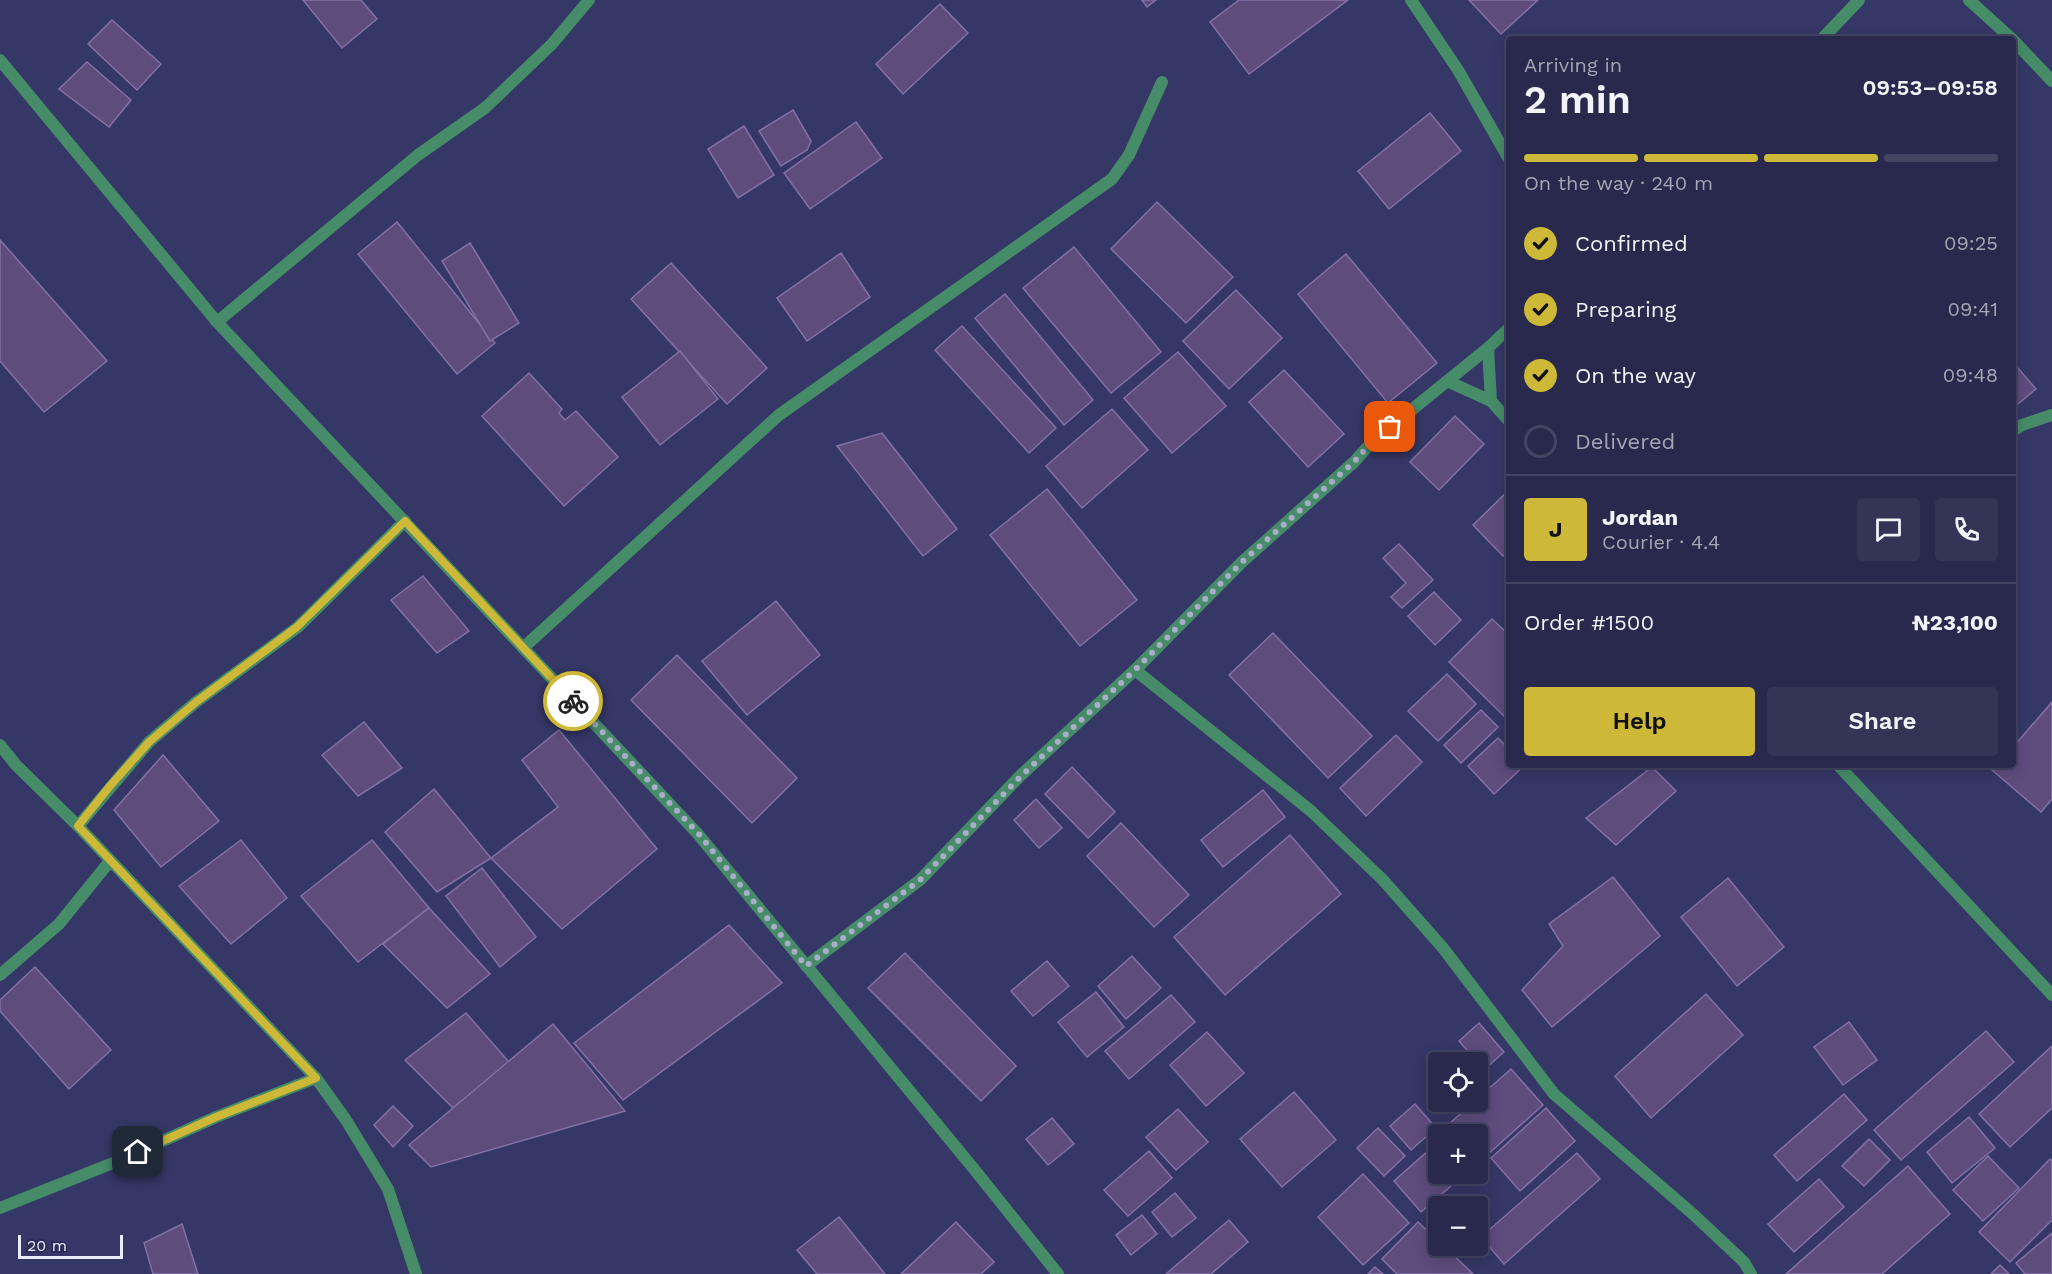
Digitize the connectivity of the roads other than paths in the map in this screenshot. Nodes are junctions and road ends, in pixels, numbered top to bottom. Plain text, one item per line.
1 (589, 0) edge
2 (1411, 0) edge
3 (1859, 0) edge
4 (1969, 0) edge
5 (1825, 36) edge
6 (2010, 36) edge
7 (2016, 42) edge
8 (0, 60) edge
9 (2052, 81) edge
10 (1162, 82) dead end
11 (1506, 154) edge
12 (217, 322) junction
13 (1506, 331) edge
14 (1488, 348) junction
15 (1447, 381) junction
16 (1491, 401) junction
17 (2052, 415) edge
18 (1506, 418) edge
19 (2016, 429) edge
20 (405, 521) junction
21 (523, 648) junction
22 (1135, 670) junction
23 (0, 746) edge
24 (1841, 768) edge
25 (78, 826) junction
26 (110, 861) junction
27 (806, 966) junction
28 (0, 975) edge
29 (2052, 995) edge
30 (316, 1078) junction
31 (0, 1208) edge
32 (416, 1274) edge
33 (1058, 1274) edge
34 (1751, 1274) edge

1 - 12 street
2 - 11 street
3 - 5 street
4 - 6 street
7 - 9 street
8 - 12 street
10 - 21 street
12 - 20 street
13 - 14 street
14 - 15 street
14 - 16 street
15 - 16 street
15 - 22 street
16 - 18 street
17 - 19 street
20 - 21 street
20 - 25 street
21 - 27 street
22 - 27 street
22 - 34 street
23 - 25 street
24 - 29 street
25 - 26 street
26 - 28 street
26 - 30 street
27 - 33 street
30 - 31 street
30 - 32 street

